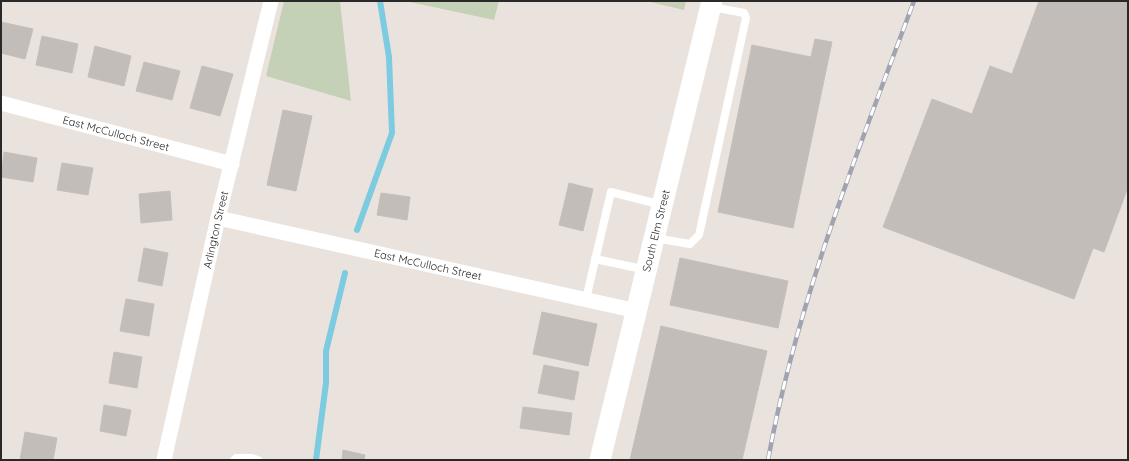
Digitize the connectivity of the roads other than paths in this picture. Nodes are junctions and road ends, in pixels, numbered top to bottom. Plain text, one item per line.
1 (271, 1) edge
2 (712, 4) edge
3 (1, 102) edge
4 (232, 164) junction
5 (663, 205) junction
6 (218, 218) junction
7 (655, 238) junction
8 (595, 259) junction
9 (647, 270) junction
10 (586, 299) junction
11 (637, 311) junction
12 (164, 460) edge
13 (234, 460) edge
14 (258, 460) edge
15 (600, 460) edge

1 - 4 street, Arlington Street
2 - 5 street, South Elm Street
2 - 7 lane
3 - 4 street, East McCulloch Street
4 - 6 street, Arlington Street
5 - 7 street, South Elm Street
5 - 8 lane
6 - 10 street, East McCulloch Street
6 - 12 street, Arlington Street
7 - 9 street, South Elm Street
8 - 9 lane
8 - 10 lane
9 - 11 street, South Elm Street
10 - 11 street, East McCulloch Street
11 - 15 street, South Elm Street
13 - 14 lane

